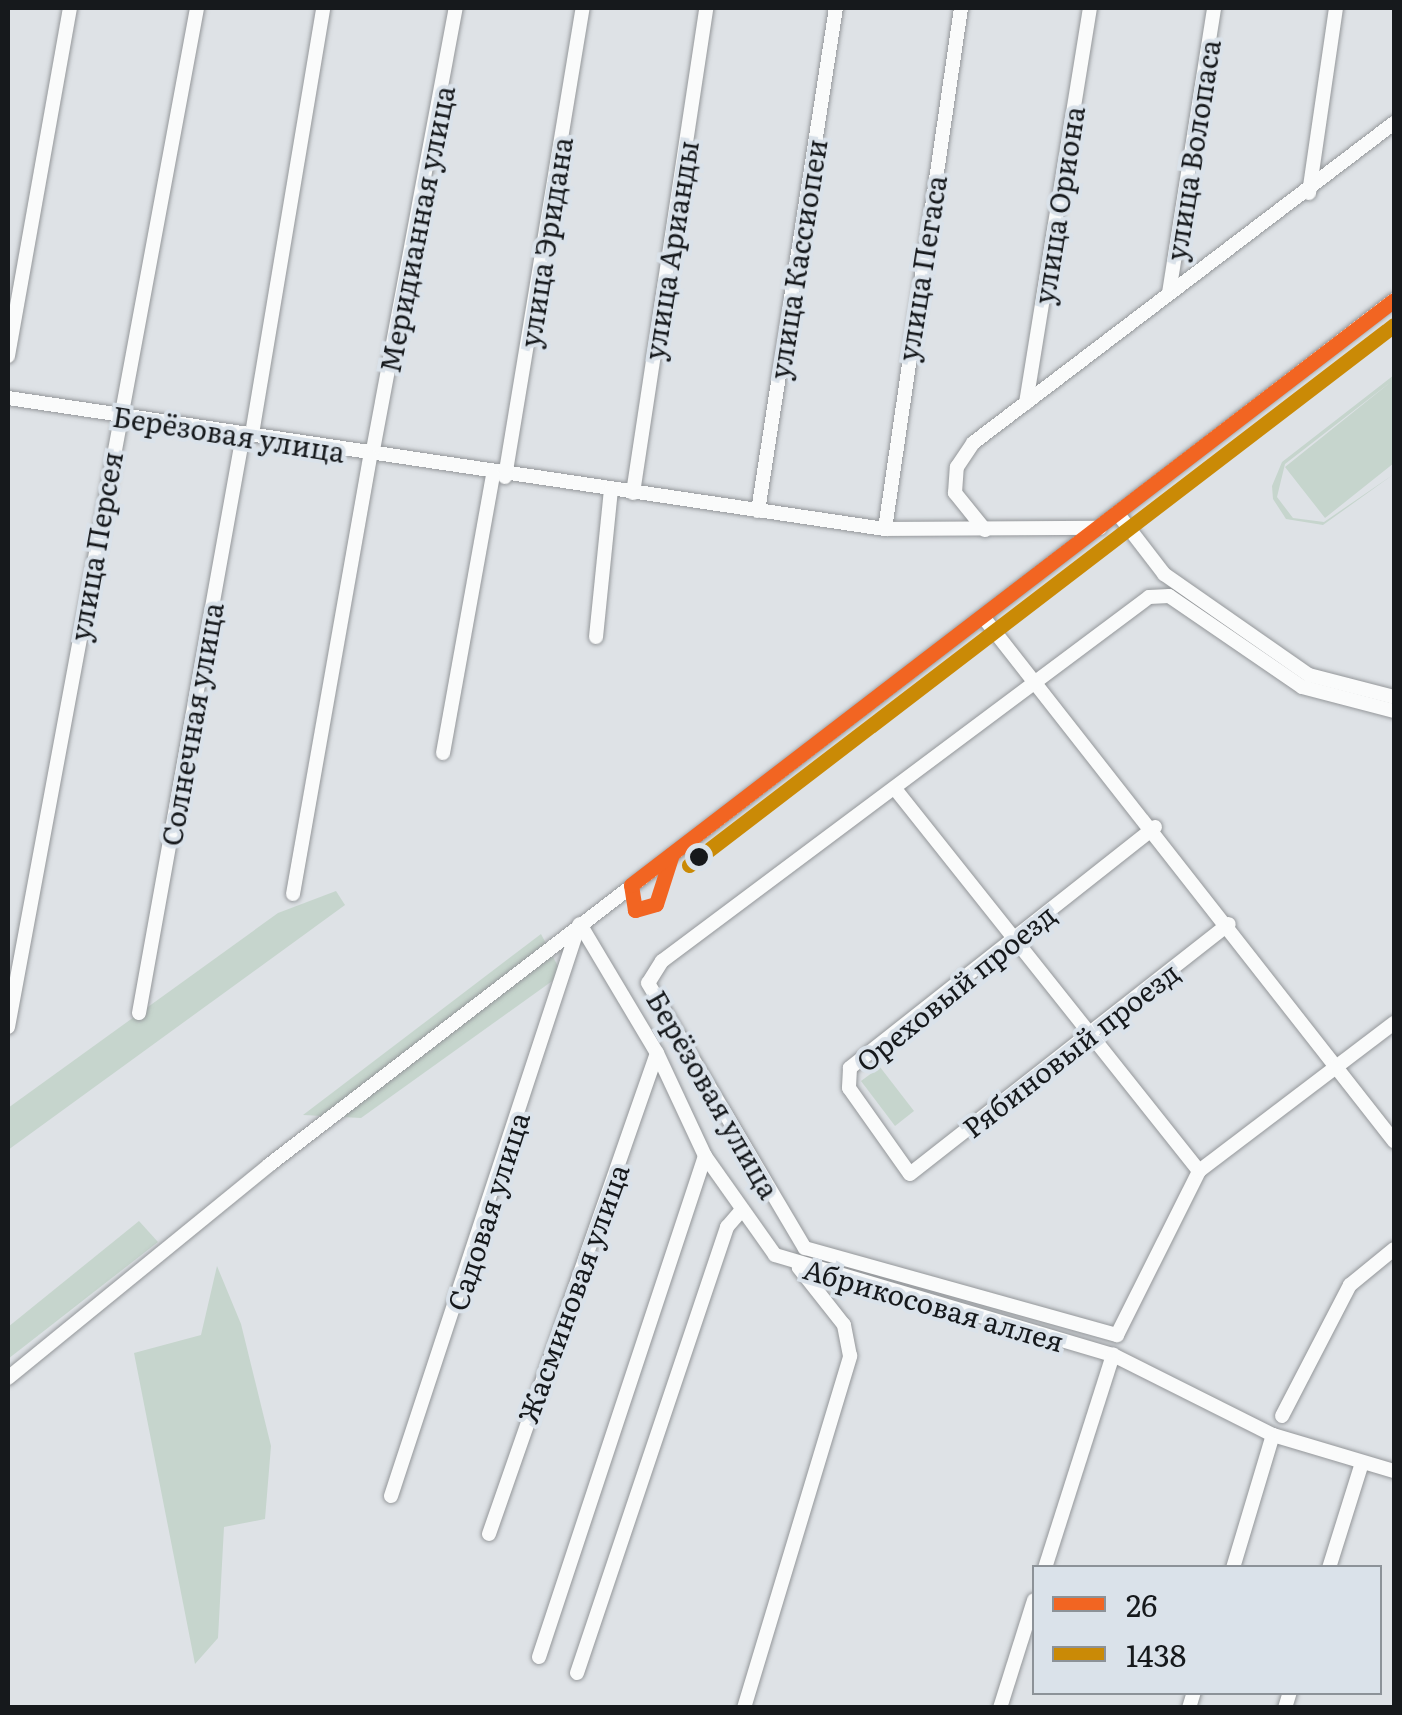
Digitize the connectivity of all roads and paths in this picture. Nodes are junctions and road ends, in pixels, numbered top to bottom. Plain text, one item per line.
1 (70, 8) edge
2 (197, 8) edge
3 (323, 8) edge
4 (456, 8) edge
5 (583, 8) edge
6 (706, 8) edge
7 (836, 8) edge
8 (961, 8) edge
9 (1090, 8) edge
10 (1214, 8) edge
11 (1336, 8) edge
12 (1394, 122) edge
13 (1309, 193) junction
14 (1169, 293) junction
15 (1394, 300) edge
16 (8, 356) edge
17 (8, 398) edge
18 (1026, 402) junction
19 (120, 415) junction
20 (247, 434) junction
21 (372, 453) junction
22 (499, 476) junction
23 (611, 490) junction
24 (633, 493) junction
25 (758, 512) junction
26 (1118, 514) junction
27 (1101, 528) junction
28 (885, 530) junction
29 (985, 530) junction
30 (984, 618) junction
31 (596, 637) dead end
32 (1036, 681) junction
33 (1394, 697) edge
34 (1394, 711) edge
35 (443, 753) dead end
36 (896, 790) junction
37 (1155, 827) junction
38 (292, 894) dead end
39 (580, 924) junction
40 (1229, 924) junction
41 (1017, 936) junction
42 (139, 1013) dead end
43 (1394, 1023) edge
44 (8, 1027) edge
45 (1091, 1032) junction
46 (657, 1054) junction
47 (1339, 1067) junction
48 (1394, 1141) edge
49 (706, 1156) junction
50 (1199, 1172) junction
51 (910, 1174) joint
52 (741, 1211) junction
53 (1394, 1249) edge
54 (798, 1268) junction
55 (1113, 1355) junction
56 (8, 1378) edge
57 (1282, 1416) dead end
58 (1274, 1435) junction
59 (1362, 1463) junction
60 (1394, 1471) edge
61 (391, 1496) dead end
62 (489, 1534) dead end
63 (1046, 1565) edge
64 (1233, 1565) edge
65 (1330, 1565) edge
66 (1032, 1606) edge
67 (539, 1657) dead end
68 (577, 1672) dead end
69 (744, 1708) edge
70 (1000, 1708) edge

1 - 16 street
2 - 19 street, улица Персея
3 - 20 street, Солнечная улица
4 - 21 street, Меридианная улица
5 - 22 street, улица Эридана
6 - 24 street, улица Арианды
7 - 25 street, улица Кассиопеи
8 - 28 street, улица Пегаса
9 - 18 street, улица Ориона
10 - 14 street, улица Волопаса
11 - 13 street
12 - 13 street
13 - 14 street
14 - 18 street
15 - 26 street
17 - 19 street, Берёзовая улица
18 - 29 street
19 - 20 street, Берёзовая улица
19 - 44 street, улица Персея
20 - 21 street, Берёзовая улица
20 - 42 street, Солнечная улица
21 - 22 street, Берёзовая улица
21 - 38 street, Меридианная улица
22 - 23 street, Берёзовая улица
22 - 35 street, улица Эридана
23 - 24 street, Берёзовая улица
23 - 31 street
24 - 25 street, Берёзовая улица
25 - 28 street, Берёзовая улица
26 - 27 street
26 - 33 street
27 - 29 street, Берёзовая улица
27 - 30 street
28 - 29 street, Берёзовая улица
30 - 32 street
30 - 39 street
32 - 34 street, Берёзовая улица
32 - 36 street, Берёзовая улица
32 - 37 street
36 - 41 street
36 - 50 street, Берёзовая улица
37 - 40 street
37 - 41 street, Ореховый проезд
39 - 46 street, Абрикосовая аллея
39 - 56 street
39 - 61 street, Садовая улица
40 - 45 street, Рябиновый проезд
40 - 47 street
41 - 45 street
41 - 51 street, Ореховый проезд
43 - 47 street
45 - 50 street
45 - 51 street, Рябиновый проезд
46 - 49 street, Абрикосовая аллея
46 - 62 street, Жасминовая улица
47 - 48 street
47 - 50 street
49 - 52 street, Абрикосовая аллея
49 - 67 street
52 - 54 street, Абрикосовая аллея
52 - 68 street
53 - 57 street
54 - 55 street, Абрикосовая аллея
54 - 69 street
55 - 58 street, Абрикосовая аллея
55 - 63 street
58 - 59 street, Абрикосовая аллея
58 - 64 street
59 - 60 street, Абрикосовая аллея
59 - 65 street
66 - 70 street

